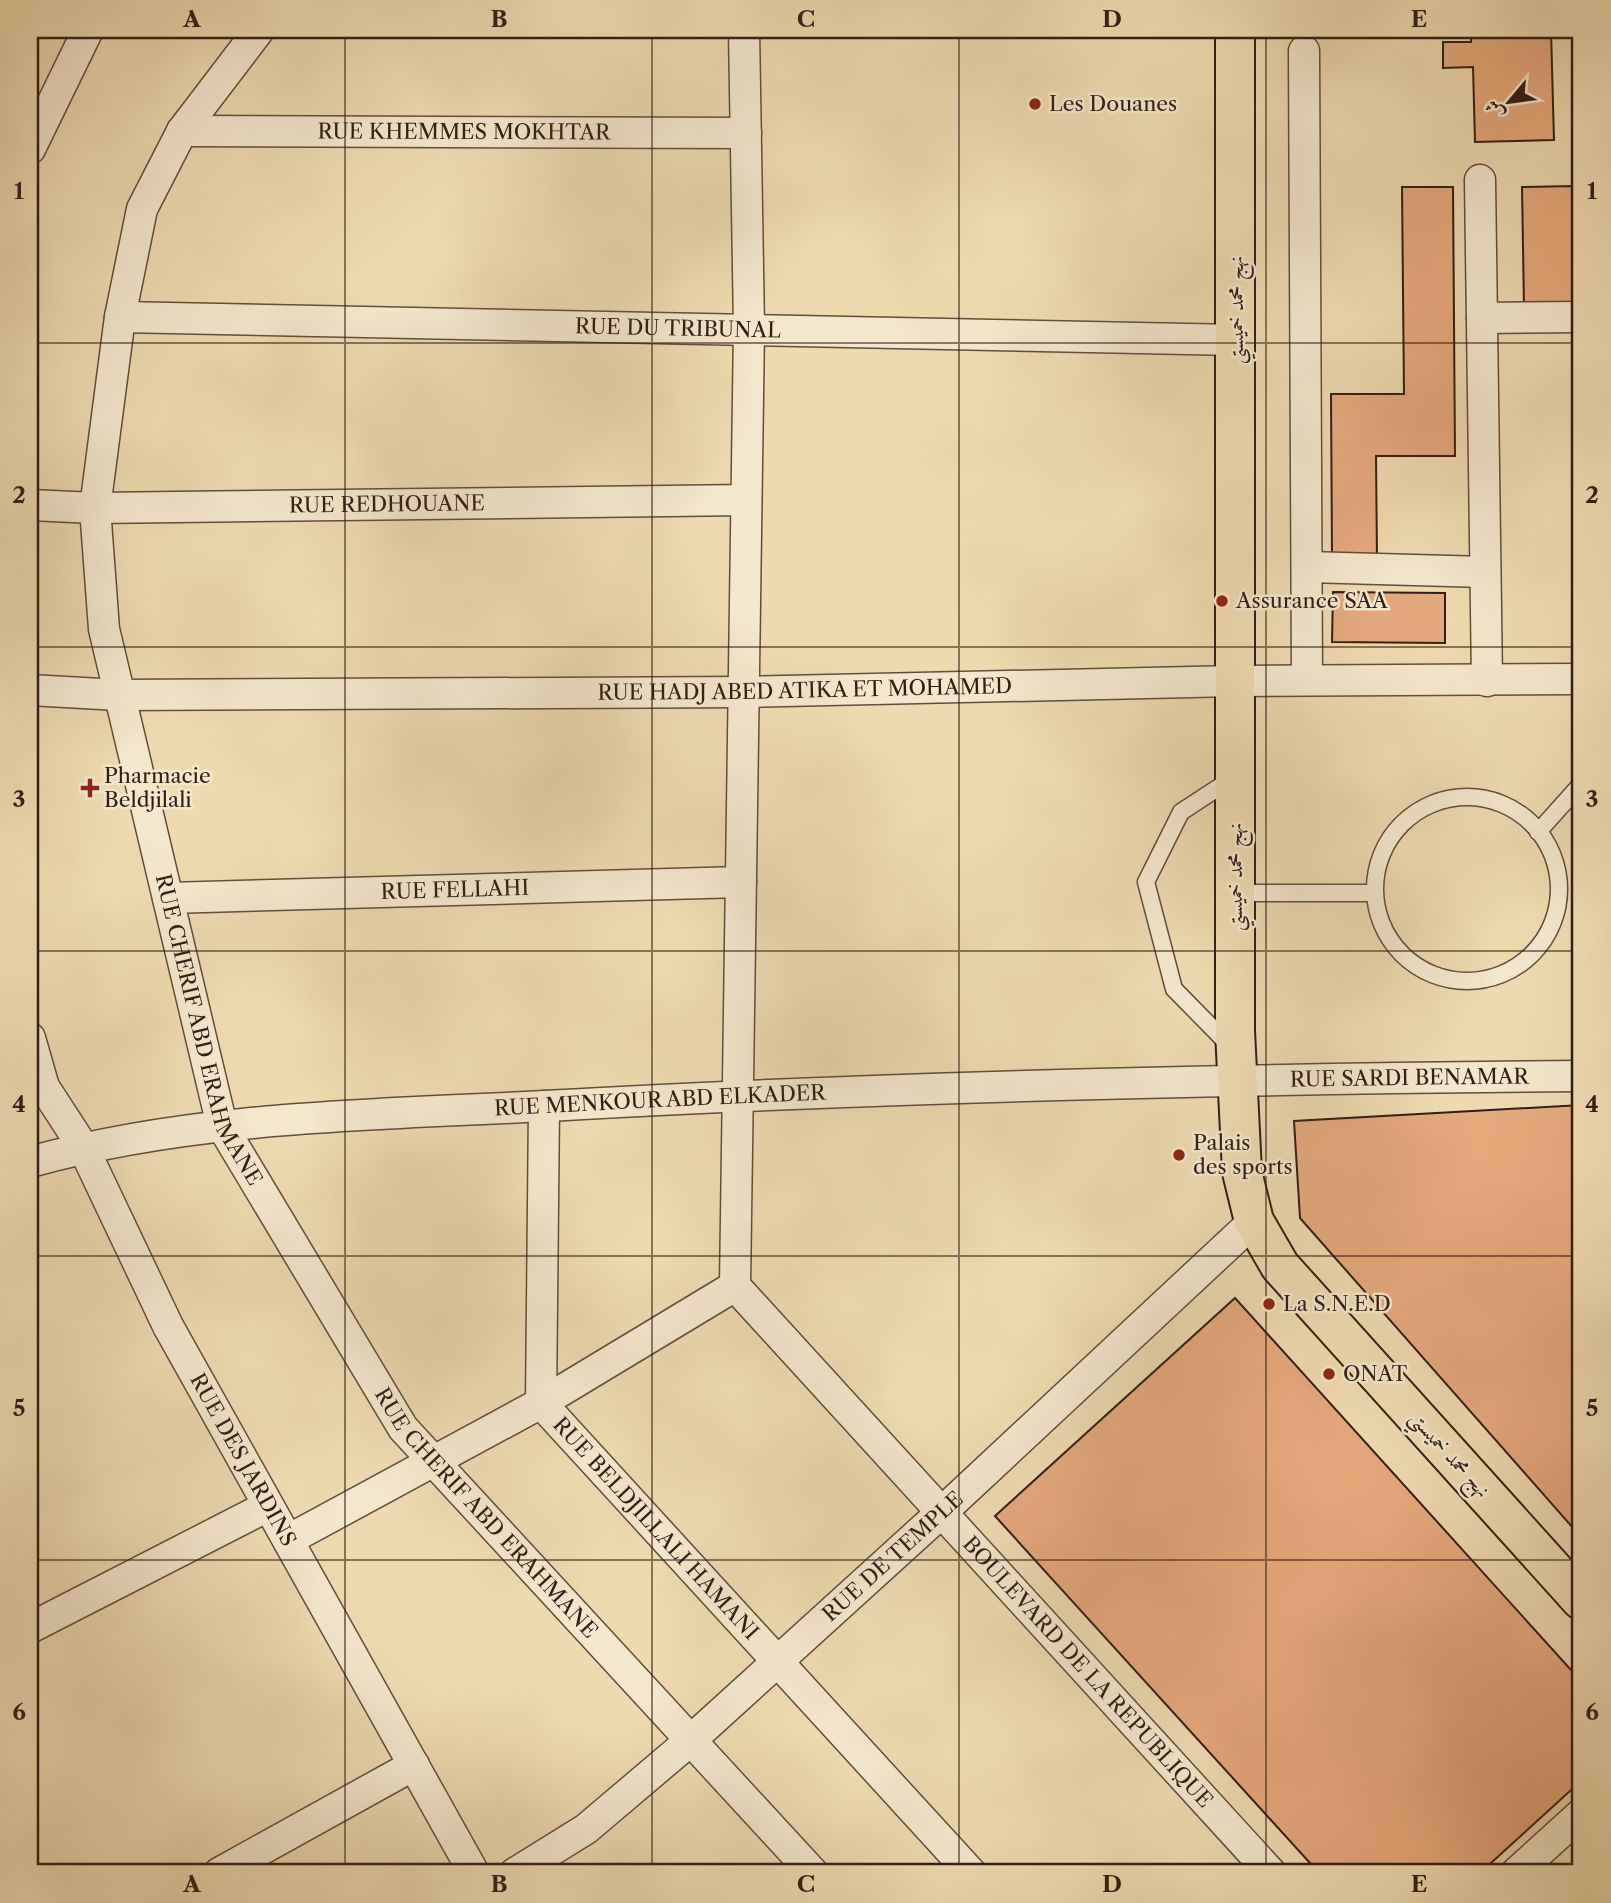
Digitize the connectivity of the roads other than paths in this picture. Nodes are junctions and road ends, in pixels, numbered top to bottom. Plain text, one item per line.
1 (88, 30) edge
2 (259, 30) edge
3 (744, 30) edge
4 (1235, 30) edge
5 (1304, 51) dead end
6 (182, 131) junction
7 (746, 133) junction
8 (30, 149) edge
9 (1480, 180) dead end
10 (120, 317) junction
11 (1581, 317) edge
12 (1482, 318) junction
13 (749, 328) junction
14 (1236, 340) junction
15 (746, 500) junction
16 (30, 505) edge
17 (94, 508) junction
18 (1307, 567) junction
19 (1485, 572) junction
20 (1581, 679) edge
21 (1307, 680) junction
22 (1235, 681) junction
23 (1487, 681) junction
24 (30, 690) edge
25 (743, 692) junction
26 (119, 695) junction
27 (1235, 777) junction
28 (1581, 784) edge
29 (1538, 832) junction
30 (741, 883) junction
31 (1235, 893) junction
32 (1374, 893) junction
33 (167, 898) junction
34 (30, 1038) edge
35 (1237, 1065) junction
36 (1581, 1076) edge
37 (737, 1095) junction
38 (544, 1106) junction
39 (222, 1126) junction
40 (83, 1147) junction
41 (30, 1162) edge
42 (1254, 1221) junction
43 (735, 1286) junction
44 (541, 1403) junction
45 (432, 1460) junction
46 (268, 1506) junction
47 (942, 1512) junction
48 (288, 1540) junction
49 (1581, 1600) edge
50 (30, 1628) edge
51 (778, 1662) junction
52 (691, 1740) junction
53 (414, 1765) junction
54 (1581, 1814) edge
55 (219, 1873) edge
56 (474, 1873) edge
57 (515, 1873) edge
58 (813, 1873) edge
59 (971, 1873) edge
60 (1271, 1873) edge
61 (1516, 1873) edge

1 - 8 street
2 - 6 street, RUE CHERIF ABD ERAHMANE
3 - 7 street
4 - 14 main road, نهج محمد خميستي
5 - 18 street
6 - 7 street, RUE KHEMMES MOKHTAR
6 - 10 street, RUE CHERIF ABD ERAHMANE
7 - 13 street
9 - 12 street
10 - 13 street, RUE DU TRIBUNAL
10 - 17 street, RUE CHERIF ABD ERAHMANE
11 - 12 street
12 - 19 street
13 - 14 street, RUE DU TRIBUNAL
13 - 15 street
14 - 22 main road, نهج محمد خميستي
15 - 17 street, RUE REDHOUANE
15 - 25 street
16 - 17 street, RUE REDHOUANE
17 - 26 street, RUE CHERIF ABD ERAHMANE
18 - 19 street
18 - 21 street
19 - 23 street
20 - 23 street, RUE HADJ ABED ATIKA ET MOHAMED
21 - 22 street, RUE HADJ ABED ATIKA ET MOHAMED
21 - 23 street, RUE HADJ ABED ATIKA ET MOHAMED
22 - 25 street, RUE HADJ ABED ATIKA ET MOHAMED
22 - 27 main road, نهج محمد خميستي
24 - 26 street, RUE HADJ ABED ATIKA ET MOHAMED
25 - 26 street, RUE HADJ ABED ATIKA ET MOHAMED
25 - 30 street
26 - 33 street, RUE CHERIF ABD ERAHMANE
27 - 31 main road, نهج محمد خميستي
27 - 35 lane
28 - 29 lane
29 - 32 lane
29 - 32 lane
30 - 33 street, RUE FELLAHI
30 - 37 street
31 - 32 lane
31 - 35 main road, نهج محمد خميستي
33 - 39 street, RUE CHERIF ABD ERAHMANE
34 - 40 street, RUE DES JARDINS
35 - 36 street, RUE SARDI BENAMAR
35 - 37 street, RUE MENKOUR ABD ELKADER
35 - 42 main road, نهج محمد خميستي
37 - 38 street, RUE MENKOUR ABD ELKADER
37 - 43 street
38 - 39 street, RUE MENKOUR ABD ELKADER
38 - 44 street, RUE BELDJILLALI HAMANI
39 - 40 street, RUE MENKOUR ABD ELKADER
39 - 45 street, RUE CHERIF ABD ERAHMANE
40 - 41 street, RUE MENKOUR ABD ELKADER
40 - 46 street, RUE DES JARDINS
42 - 47 street, RUE DE TEMPLE
42 - 49 main road, نهج محمد خميستي
43 - 44 street
43 - 47 street, BOULEVARD DE LA REPUBLIQUE
44 - 45 street
44 - 51 street, RUE BELDJILLALI HAMANI
45 - 48 street
45 - 52 street, RUE CHERIF ABD ERAHMANE
46 - 48 street, RUE DES JARDINS
46 - 50 street
47 - 51 street, RUE DE TEMPLE
47 - 60 street, BOULEVARD DE LA REPUBLIQUE
48 - 53 street, RUE DES JARDINS
51 - 52 street, RUE DE TEMPLE
51 - 59 street, RUE BELDJILLALI HAMANI
52 - 57 street, RUE DE TEMPLE
52 - 58 street, RUE CHERIF ABD ERAHMANE
53 - 55 street
53 - 56 street, RUE DES JARDINS
54 - 61 street

